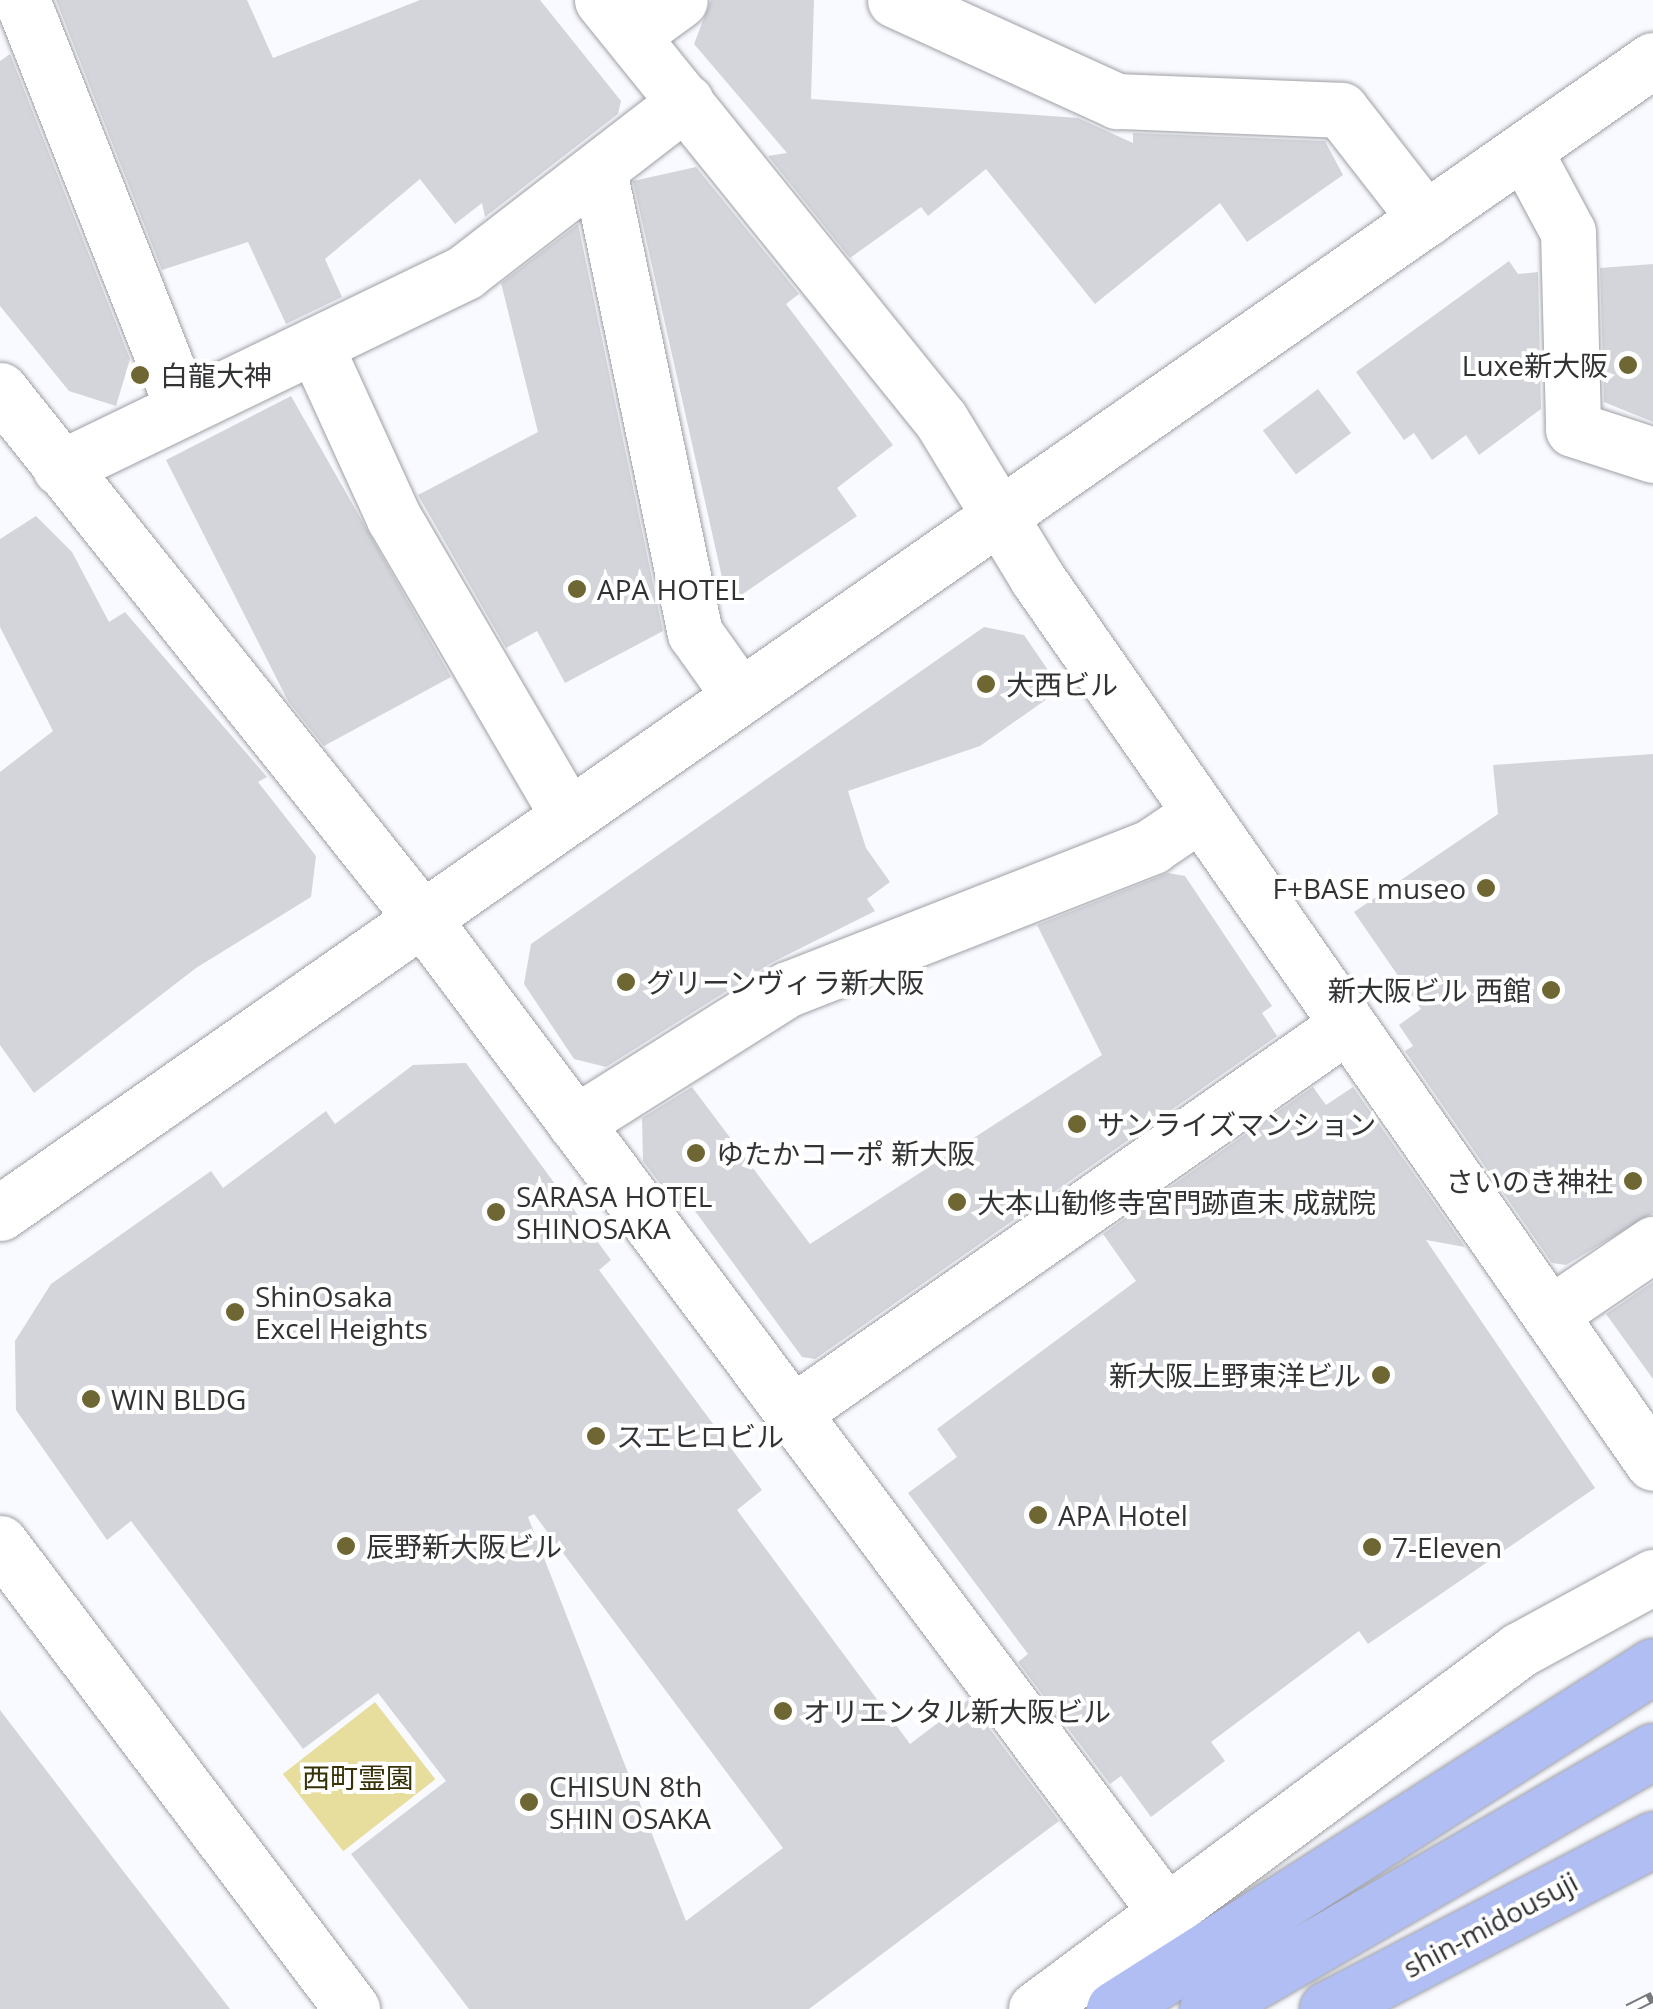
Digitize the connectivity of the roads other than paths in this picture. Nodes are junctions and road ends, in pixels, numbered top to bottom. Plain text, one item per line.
1 (22, 0) edge
2 (680, 0) edge
3 (895, 0) edge
4 (617, 18) edge
5 (1653, 60) edge
6 (686, 101) junction
7 (1524, 150) junction
8 (600, 170) junction
9 (1426, 219) junction
10 (315, 345) junction
11 (0, 390) edge
12 (183, 408) junction
13 (1653, 456) edge
14 (60, 468) junction
15 (998, 514) junction
16 (739, 696) junction
17 (1199, 814) junction
18 (568, 816) junction
19 (422, 918) junction
20 (1347, 1025) junction
21 (575, 1124) junction
22 (0, 1213) edge
23 (1653, 1244) edge
24 (1550, 1314) junction
25 (792, 1413) junction
26 (1653, 1463) edge
27 (0, 1543) edge
28 (1653, 1577) edge
29 (1653, 1666) edge
30 (1653, 1751) edge
31 (1653, 1839) edge
32 (1167, 1914) junction
33 (352, 2009) edge
34 (1036, 2009) edge
35 (1114, 2009) edge
36 (1207, 2009) edge
37 (1327, 2009) edge

1 - 12 street
2 - 4 street
3 - 9 street
4 - 6 street
5 - 7 street
6 - 8 street
6 - 15 street
7 - 9 street
7 - 13 street
8 - 10 street
8 - 16 street
9 - 15 street
10 - 12 street
10 - 18 street
11 - 14 street
12 - 14 street
14 - 19 street
15 - 16 street
15 - 17 street
16 - 18 street
17 - 20 street
17 - 21 street
18 - 19 street
19 - 21 street
19 - 22 street
20 - 24 street
20 - 25 street
21 - 25 street
23 - 24 street
24 - 26 street
25 - 32 street
27 - 33 street
28 - 32 street
29 - 35 highway
30 - 36 highway
31 - 37 highway, shin-midousuji
32 - 34 street

